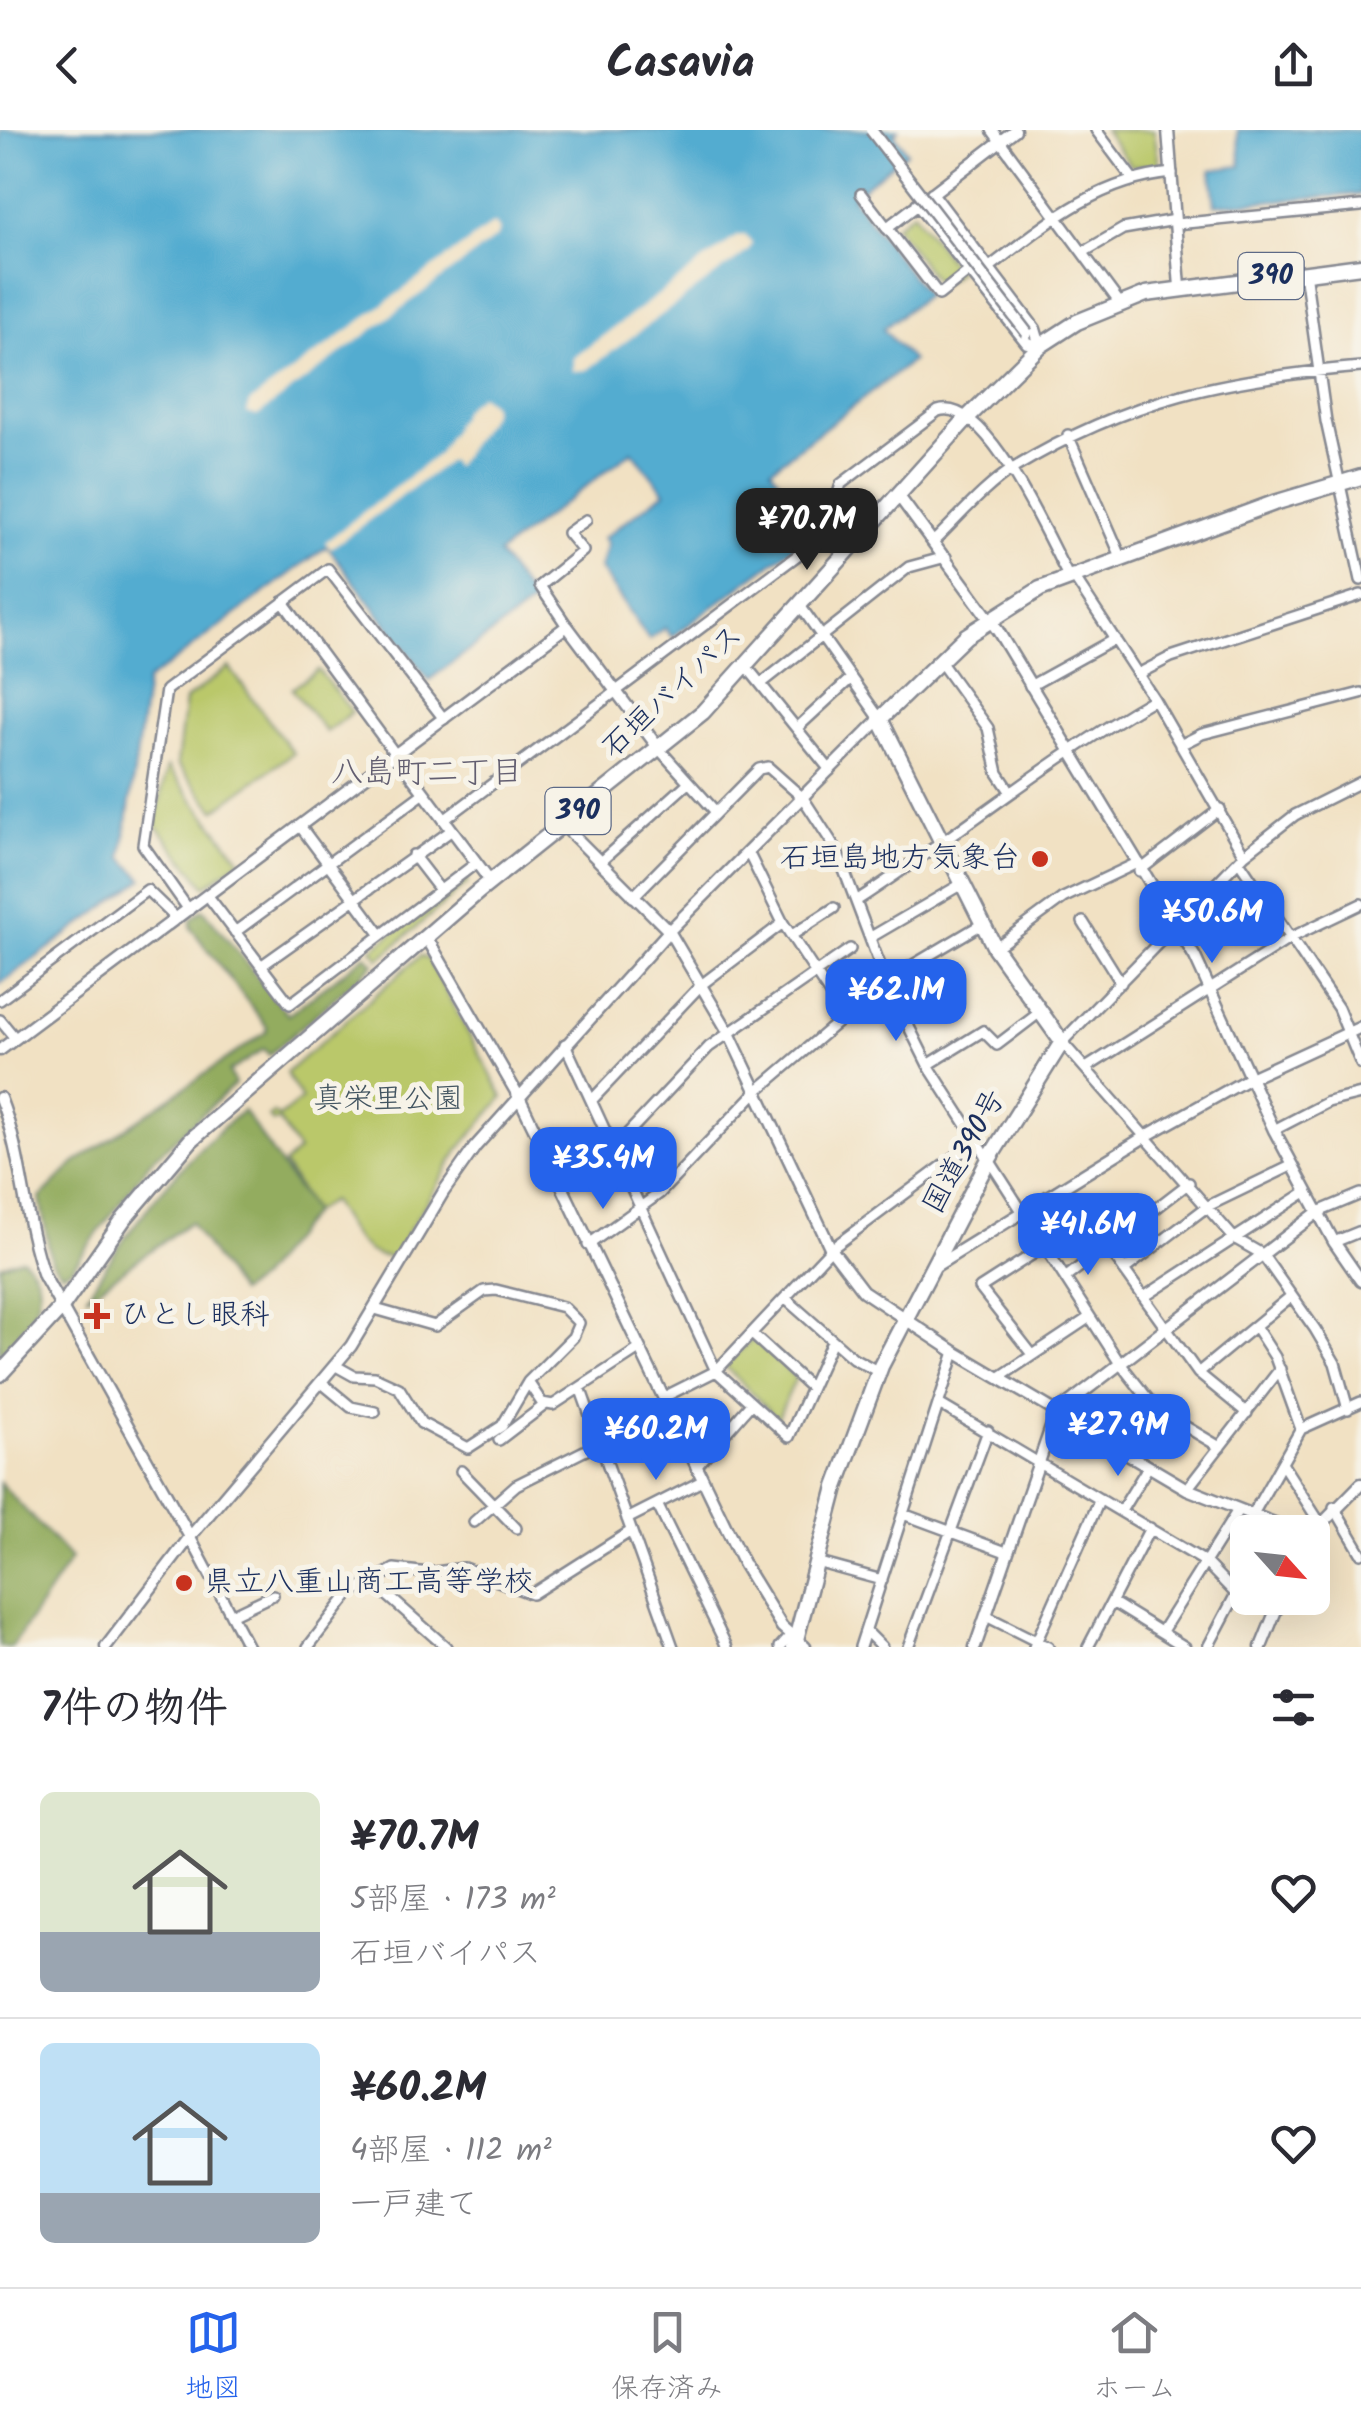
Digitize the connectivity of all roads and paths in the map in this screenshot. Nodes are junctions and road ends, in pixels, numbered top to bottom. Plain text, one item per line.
1 (871, 130) edge
2 (992, 130) edge
3 (1015, 130) edge
4 (1096, 130) edge
5 (1168, 130) edge
6 (1000, 142) junction
7 (1172, 173) junction
8 (1132, 178) junction
9 (932, 193) junction
10 (861, 194) dead end
11 (917, 204) junction
12 (1361, 206) edge
13 (1057, 217) junction
14 (1175, 222) junction
15 (888, 228) junction
16 (1085, 252) junction
17 (987, 263) junction
18 (1361, 266) edge
19 (968, 271) junction
20 (1305, 272) junction
21 (1180, 287) junction
22 (1119, 302) junction
23 (1040, 346) junction
24 (1361, 367) edge
25 (1320, 370) junction
26 (968, 417) junction
27 (1068, 435) junction
28 (1011, 470) junction
29 (1361, 477) edge
30 (1338, 484) junction
31 (898, 495) junction
32 (586, 520) dead end
33 (1361, 521) edge
34 (1348, 525) junction
35 (934, 540) junction
36 (946, 557) junction
37 (1359, 557) edge
38 (1122, 559) junction
39 (1070, 575) junction
40 (1361, 580) edge
41 (1361, 595) edge
42 (283, 602) junction
43 (801, 607) junction
44 (988, 618) junction
45 (567, 626) junction
46 (821, 634) junction
47 (1115, 639) junction
48 (939, 660) junction
49 (746, 666) junction
50 (1138, 674) junction
51 (850, 680) junction
52 (762, 683) junction
53 (1030, 686) junction
54 (616, 692) junction
55 (1361, 694) edge
56 (1154, 699) junction
57 (444, 719) junction
58 (880, 719) junction
59 (797, 728) junction
60 (1180, 745) junction
61 (1070, 749) junction
62 (660, 750) junction
63 (395, 754) junction
64 (830, 770) junction
65 (1361, 782) edge
66 (688, 783) junction
67 (1010, 791) junction
68 (424, 793) junction
69 (803, 798) junction
70 (1220, 809) junction
71 (716, 812) junction
72 (562, 823) junction
73 (448, 825) junction
74 (300, 826) junction
75 (941, 846) junction
76 (748, 852) junction
77 (413, 855) junction
78 (1242, 858) junction
79 (600, 862) junction
80 (328, 864) junction
81 (471, 867) dead end
82 (1137, 867) junction
83 (491, 882) junction
84 (960, 885) junction
85 (440, 890) junction
86 (208, 896) junction
87 (633, 897) junction
88 (354, 898) junction
89 (856, 901) junction
90 (1361, 904) edge
91 (834, 908) dead end
92 (189, 910) junction
93 (177, 919) junction
94 (1083, 922) dead end
95 (784, 923) junction
96 (982, 924) junction
97 (1174, 925) junction
98 (669, 931) junction
99 (235, 932) junction
100 (381, 935) junction
101 (792, 935) junction
102 (871, 937) junction
103 (427, 938) junction
104 (1292, 938) junction
105 (995, 948) junction
106 (850, 949) dead end
107 (261, 966) junction
108 (816, 971) junction
109 (886, 980) junction
110 (1121, 983) junction
111 (701, 985) junction
112 (1212, 988) junction
113 (0, 1000) edge
114 (1039, 1014) junction
115 (844, 1016) junction
116 (0, 1020) edge
117 (1356, 1030) edge
118 (729, 1033) junction
119 (15, 1038) junction
120 (1062, 1042) junction
121 (566, 1044) junction
122 (0, 1050) edge
123 (928, 1064) junction
124 (1361, 1064) edge
125 (1086, 1068) junction
126 (1248, 1079) junction
127 (757, 1092) junction
128 (1361, 1094) edge
129 (519, 1097) junction
130 (0, 1098) edge
131 (592, 1100) junction
132 (1274, 1130) junction
133 (1146, 1136) junction
134 (976, 1142) junction
135 (614, 1148) junction
136 (989, 1159) junction
137 (1293, 1166) junction
138 (1189, 1183) junction
139 (1306, 1192) junction
140 (1361, 1194) edge
141 (1208, 1206) junction
142 (640, 1212) junction
143 (1318, 1212) junction
144 (1024, 1216) junction
145 (1361, 1231) edge
146 (1234, 1238) junction
147 (1334, 1242) junction
148 (588, 1245) junction
149 (1044, 1246) junction
150 (1107, 1246) junction
151 (831, 1249) junction
152 (1262, 1254) junction
153 (933, 1268) junction
154 (1124, 1270) junction
155 (1065, 1278) junction
156 (1361, 1281) edge
157 (1144, 1296) junction
158 (1290, 1298) junction
159 (786, 1299) junction
160 (61, 1308) junction
161 (375, 1308) junction
162 (1090, 1317) junction
163 (906, 1319) junction
164 (1255, 1326) junction
165 (1163, 1330) junction
166 (753, 1335) junction
167 (832, 1340) junction
168 (639, 1349) junction
169 (955, 1352) junction
170 (1032, 1353) junction
171 (1120, 1362) junction
172 (336, 1366) junction
173 (1280, 1369) junction
174 (716, 1371) junction
175 (878, 1372) junction
176 (1198, 1373) junction
177 (0, 1374) edge
178 (1000, 1377) junction
179 (528, 1382) junction
180 (322, 1383) junction
181 (810, 1387) junction
182 (581, 1390) junction
183 (664, 1396) junction
184 (1361, 1402) edge
185 (546, 1404) junction
186 (939, 1404) junction
187 (750, 1405) junction
188 (1348, 1409) junction
189 (375, 1412) dead end
190 (1056, 1412) junction
191 (1246, 1414) junction
192 (1302, 1429) junction
193 (988, 1431) junction
194 (499, 1440) dead end
195 (600, 1443) junction
196 (1220, 1447) junction
197 (1037, 1458) junction
198 (1283, 1465) junction
199 (696, 1466) junction
200 (1148, 1466) junction
201 (461, 1471) dead end
202 (702, 1481) junction
203 (1361, 1484) edge
204 (1187, 1489) junction
205 (1100, 1499) junction
206 (658, 1504) junction
207 (493, 1505) junction
208 (1334, 1508) junction
209 (1238, 1510) junction
210 (1121, 1511) junction
211 (902, 1514) junction
212 (1252, 1514) joint
213 (1315, 1515) edge
214 (1327, 1515) edge
215 (627, 1519) junction
216 (474, 1522) dead end
217 (516, 1528) dead end
218 (1150, 1528) junction
219 (631, 1530) junction
220 (953, 1532) junction
221 (190, 1537) junction
222 (1006, 1552) junction
223 (1361, 1553) edge
224 (1204, 1561) junction
225 (816, 1562) junction
226 (370, 1580) junction
227 (882, 1580) junction
228 (273, 1596) dead end
229 (1112, 1602) junction
230 (231, 1615) junction
231 (1274, 1615) edge
232 (986, 1616) junction
233 (866, 1630) junction
234 (1162, 1632) junction
235 (796, 1642) edge
236 (1035, 1644) edge
237 (669, 1645) edge
238 (106, 1647) edge
239 (248, 1647) edge
240 (308, 1647) edge
241 (446, 1647) edge
242 (726, 1647) edge
243 (780, 1647) edge
244 (860, 1647) edge
245 (882, 1647) edge
246 (908, 1647) edge
247 (975, 1647) edge
248 (1048, 1647) edge
249 (1088, 1647) edge
250 (1185, 1647) edge
251 (1208, 1647) edge
252 (1261, 1647) edge

1 - 23 street, bridge
2 - 6 street
3 - 6 street
4 - 8 street
5 - 7 street
6 - 9 street
6 - 13 street
7 - 8 street
7 - 14 street
8 - 13 street
9 - 11 street
9 - 17 street
10 - 15 street
11 - 15 street
11 - 19 street
12 - 14 street
13 - 16 street
13 - 17 street
14 - 16 street
14 - 21 street
15 - 19 street
16 - 22 street
17 - 19 street
17 - 23 street
18 - 20 highway, 石垣バイパス / 390
19 - 23 street
20 - 21 highway, 石垣バイパス / 390
20 - 25 street
21 - 22 highway, 石垣バイパス / 390
22 - 23 highway, 石垣バイパス / 390
23 - 26 highway, 石垣バイパス / 390
24 - 25 street
25 - 27 street
25 - 30 street
26 - 28 street
26 - 31 highway, 石垣バイパス / 390
26 - 54 street
27 - 28 street
27 - 38 street
28 - 35 street
28 - 39 street
29 - 30 highway
30 - 34 street
30 - 38 highway
31 - 35 street
31 - 43 highway, 石垣バイパス / 390
32 - 45 street
33 - 34 street
34 - 37 street
35 - 36 street
36 - 44 street
36 - 46 street
37 - 40 street
38 - 39 highway
39 - 44 highway
39 - 47 street
41 - 50 street
42 - 57 street
42 - 63 street
42 - 92 street
43 - 46 street
43 - 49 highway, 石垣バイパス / 390
44 - 48 highway
44 - 53 street
45 - 54 street
45 - 57 street
46 - 51 street
46 - 52 street
47 - 50 street
47 - 53 street
48 - 58 highway
48 - 67 street
49 - 52 street
49 - 62 highway, 石垣バイパス / 390
50 - 56 street
51 - 58 street
51 - 59 street
52 - 59 street
53 - 61 street
54 - 62 street
54 - 73 street
55 - 60 street
56 - 60 street
56 - 61 street
57 - 63 street
58 - 64 street
58 - 75 highway
59 - 64 street
60 - 70 street
61 - 67 street
61 - 82 street
62 - 66 street
62 - 72 highway, 石垣バイパス / 390
63 - 68 street
63 - 74 street
64 - 69 street
65 - 78 street
66 - 71 street
66 - 79 street
67 - 75 street
68 - 73 street
68 - 80 street
69 - 71 street
69 - 76 street
69 - 89 street
70 - 78 street
70 - 82 street
71 - 87 street
72 - 79 street
72 - 83 highway, 石垣バイパス / 390
73 - 77 street
73 - 83 street
74 - 80 street
74 - 86 street
75 - 84 highway
75 - 89 street
76 - 95 street
76 - 98 street
77 - 85 street
77 - 88 street
78 - 97 street
78 - 104 street
79 - 87 street
80 - 88 street
80 - 99 street
81 - 85 street
82 - 97 street
82 - 105 street
83 - 103 highway, 石垣バイパス / 390
84 - 96 highway
84 - 102 street
85 - 100 street
86 - 92 street
86 - 99 street
87 - 98 street
88 - 100 street
88 - 107 street
89 - 102 street
90 - 104 street
91 - 101 street
92 - 93 street
93 - 113 street
93 - 119 street
94 - 110 street
95 - 101 street
95 - 111 street
96 - 105 highway
96 - 109 street
97 - 110 street
97 - 112 street
98 - 111 street
98 - 121 street
99 - 107 street
100 - 107 street
101 - 108 street
102 - 109 street
103 - 129 street
103 - 160 highway, 石垣バイパス / 390
104 - 112 street
104 - 117 street
105 - 114 highway
106 - 108 street
108 - 115 street
108 - 118 street
109 - 115 street
109 - 123 street
110 - 120 street
111 - 118 street
111 - 131 street
112 - 125 street
112 - 126 street
114 - 120 highway
114 - 123 street
115 - 127 street
116 - 119 street
117 - 124 street
117 - 126 street
118 - 127 street
118 - 135 street
119 - 122 street
120 - 125 street
120 - 136 highway, 国道390号
121 - 129 street
121 - 131 street
123 - 134 street
125 - 133 street
126 - 132 street
126 - 133 street
127 - 142 street
127 - 151 street
128 - 132 street
129 - 148 street
129 - 161 street
130 - 160 street
131 - 135 street
132 - 137 street
133 - 138 street
133 - 144 street
134 - 136 street
134 - 151 street
135 - 142 street
136 - 144 street
136 - 153 highway, 国道390号
137 - 139 street
137 - 141 street
138 - 141 street
138 - 150 street
139 - 143 street
139 - 146 street
140 - 143 street
141 - 146 street
141 - 154 street
142 - 148 street
142 - 174 street
143 - 147 street
143 - 152 street
144 - 149 street
144 - 153 street
145 - 147 street
146 - 152 street
146 - 157 street
147 - 156 street
148 - 168 street
149 - 155 street
149 - 170 street
150 - 154 street
150 - 155 street
151 - 159 street
151 - 163 street
152 - 158 street
152 - 165 street
153 - 163 highway, 国道390号
154 - 157 street
155 - 162 street
157 - 165 street
158 - 164 street
158 - 188 street
159 - 166 street
159 - 167 street
160 - 177 highway, 石垣バイパス / 390
160 - 221 street
161 - 172 street
161 - 179 street
162 - 170 street
162 - 171 street
163 - 169 street
163 - 175 highway, 国道390号
164 - 173 street
164 - 176 street
165 - 171 street
165 - 176 street
166 - 174 street
166 - 181 street
167 - 175 street
167 - 181 street
168 - 182 street
168 - 183 street
169 - 178 street
169 - 186 street
170 - 178 street
171 - 190 street
171 - 196 street
172 - 179 street
172 - 180 street
173 - 191 street
173 - 192 street
174 - 183 street
174 - 187 street
175 - 225 highway, 国道390号
176 - 191 street
178 - 190 street
179 - 185 street
180 - 189 street
180 - 221 street
181 - 187 street
182 - 185 street
182 - 195 street
183 - 199 street
184 - 188 street
185 - 194 street
186 - 193 street
186 - 211 street
187 - 199 street
188 - 192 street
190 - 197 street
190 - 200 street
191 - 196 street
192 - 198 street
193 - 197 street
193 - 220 street
195 - 207 street
195 - 215 street
196 - 204 street
197 - 205 street
197 - 222 street
198 - 212 street
198 - 213 street
199 - 202 street
200 - 204 street
200 - 210 street
201 - 207 street
202 - 206 street
202 - 235 street
203 - 208 street
204 - 209 street
205 - 210 street
205 - 236 street
206 - 215 street
206 - 242 street
207 - 216 street
207 - 217 street
208 - 214 street
208 - 223 street
209 - 212 street
209 - 224 street
210 - 218 street
211 - 220 street
211 - 227 street
215 - 219 street
218 - 224 street
218 - 229 street
219 - 226 street
219 - 237 street
220 - 222 street
220 - 246 street
221 - 230 street
221 - 238 street
222 - 232 street
224 - 234 street
224 - 251 street
225 - 227 street
225 - 235 highway, 国道390号
226 - 240 street
226 - 241 street
227 - 233 street
228 - 230 street
229 - 234 street
229 - 249 street
230 - 239 street
231 - 252 street
232 - 236 street
232 - 247 street
233 - 244 street
233 - 245 street
234 - 250 street
235 - 243 street
236 - 248 street

